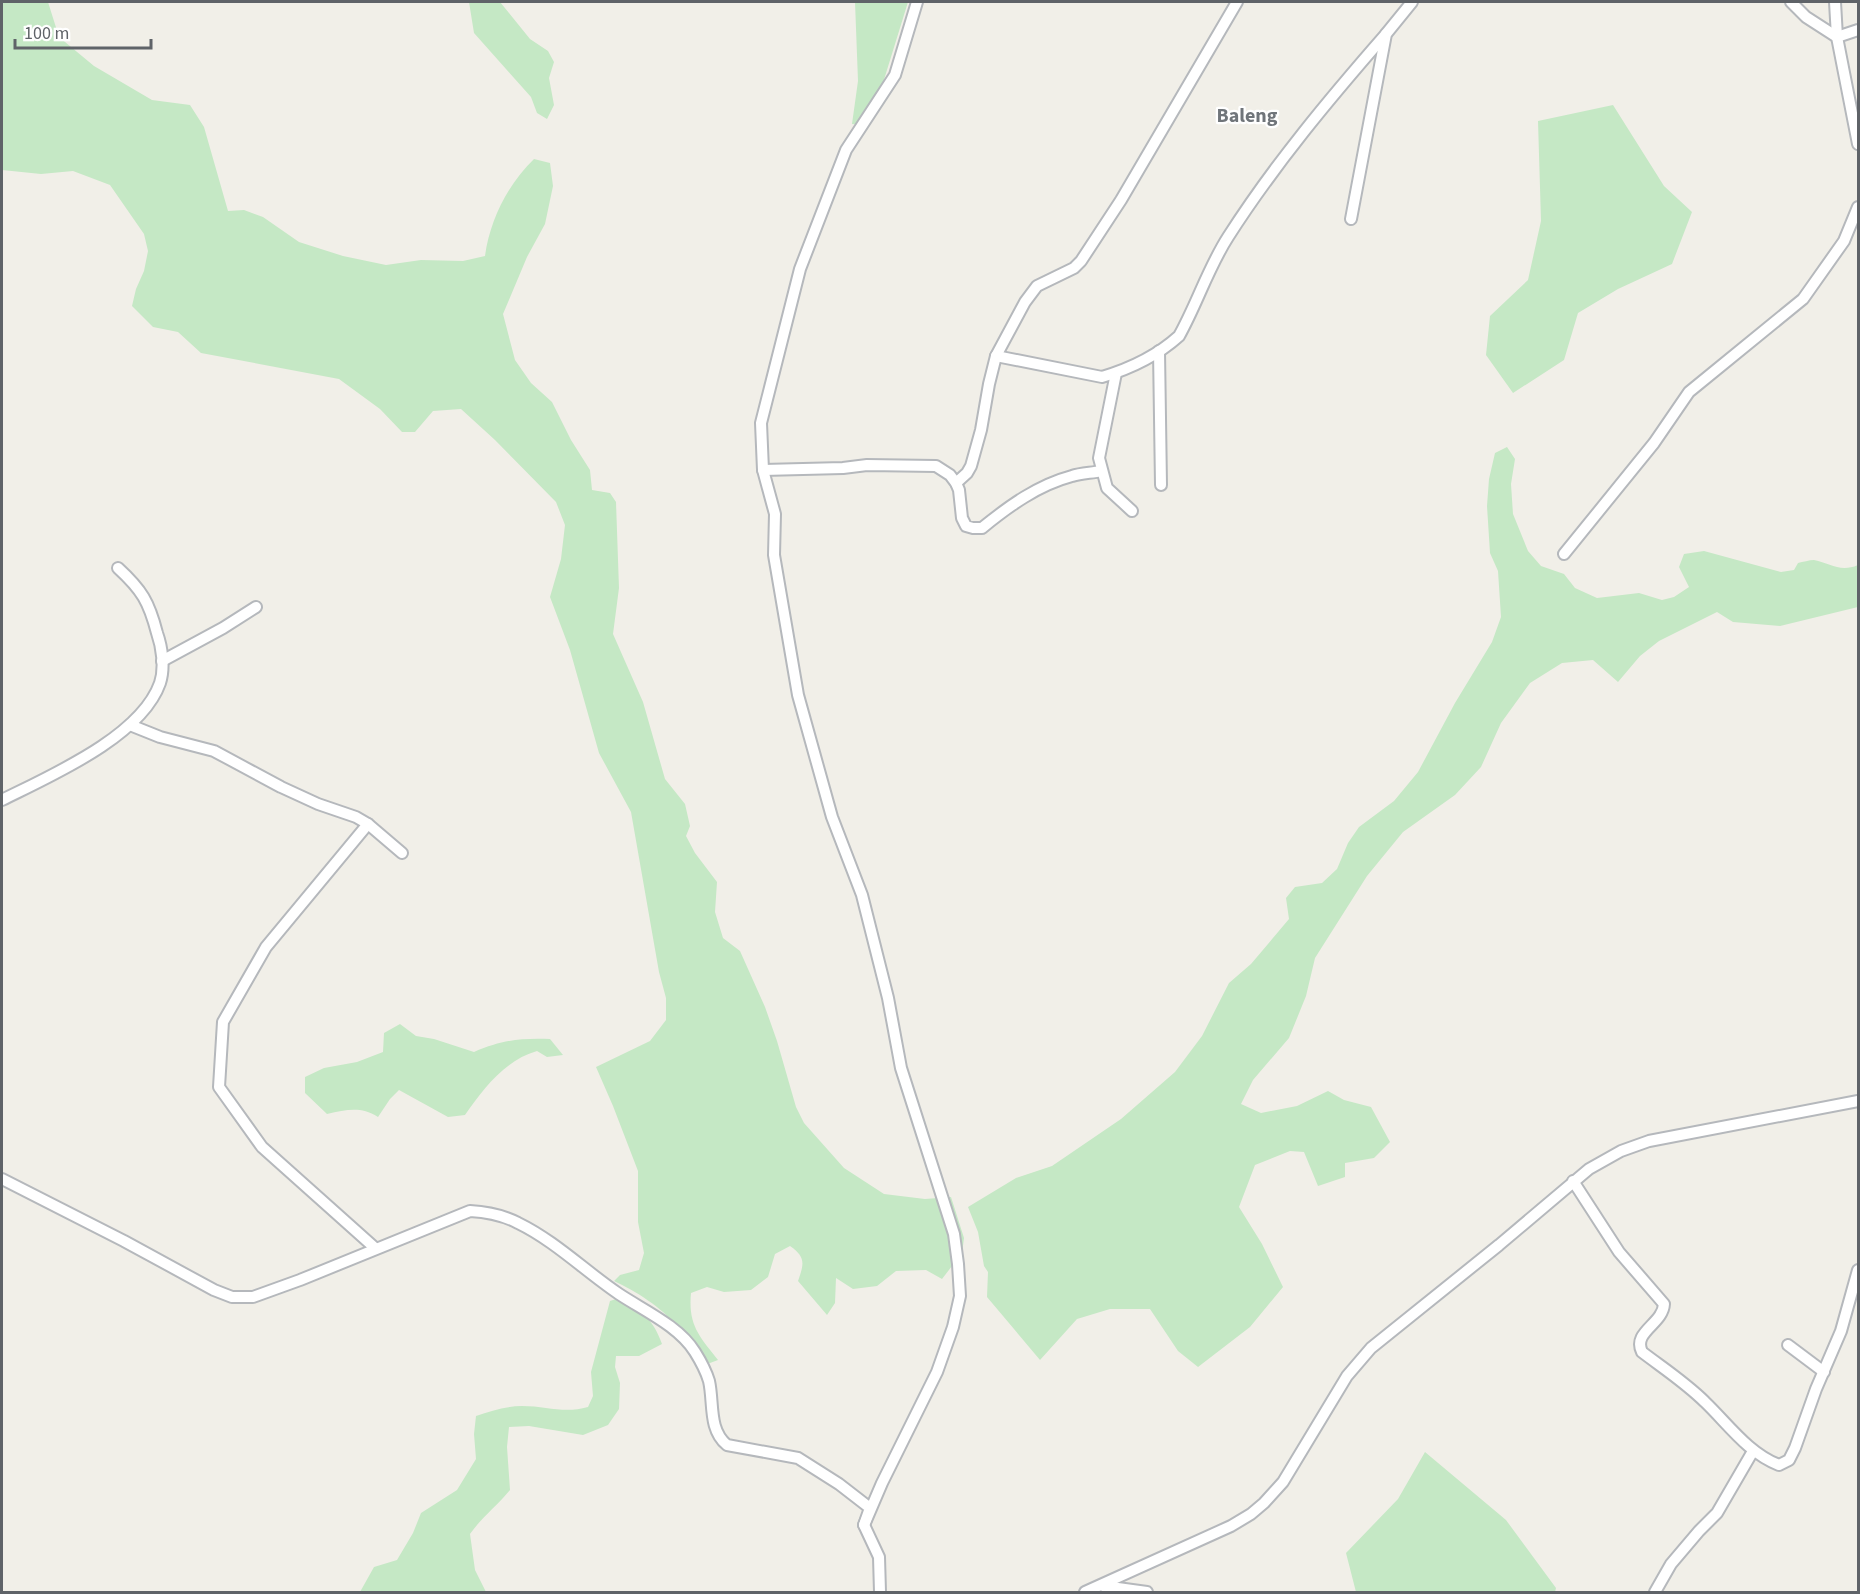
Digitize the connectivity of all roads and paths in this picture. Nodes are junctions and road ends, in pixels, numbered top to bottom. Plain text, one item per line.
1 (917, 2) edge
2 (1237, 2) edge
3 (1412, 2) edge
4 (1791, 2) edge
5 (1835, 2) edge
6 (1858, 30) edge
7 (1386, 34) junction
8 (1837, 38) junction
9 (1858, 144) edge
10 (1858, 207) edge
11 (1351, 219) dead end
12 (1159, 351) junction
13 (996, 356) junction
14 (1116, 373) junction
15 (763, 470) junction
16 (1101, 471) junction
17 (956, 483) junction
18 (1161, 485) dead end
19 (1132, 511) dead end
20 (1564, 554) dead end
21 (118, 568) dead end
22 (256, 607) dead end
23 (162, 661) junction
24 (130, 725) junction
25 (2, 800) edge
26 (368, 824) junction
27 (402, 853) dead end
28 (1858, 1101) edge
29 (2, 1179) edge
30 (1573, 1181) junction
31 (375, 1248) junction
32 (1858, 1270) edge
33 (1788, 1345) dead end
34 (1824, 1372) junction
35 (1753, 1451) junction
36 (864, 1525) junction
37 (1102, 1586) junction
38 (1086, 1592) edge
39 (880, 1593) edge
40 (1147, 1593) edge
41 (1655, 1593) edge

1 - 15 street
2 - 13 street
3 - 7 street
4 - 8 street
5 - 8 street
6 - 8 street
7 - 11 street
7 - 12 street
8 - 9 street
10 - 20 street
12 - 14 street
12 - 18 street
13 - 14 street
13 - 17 street
14 - 16 street
15 - 17 street
15 - 36 street
16 - 17 street
16 - 19 street
21 - 23 street
22 - 23 street
23 - 24 street
24 - 25 street
24 - 26 street
26 - 27 street
26 - 31 street
28 - 30 street
29 - 31 street
30 - 35 street
30 - 37 street
31 - 36 street
32 - 34 street
33 - 34 street
34 - 35 street
35 - 41 street
36 - 39 street
37 - 38 street
37 - 40 street

